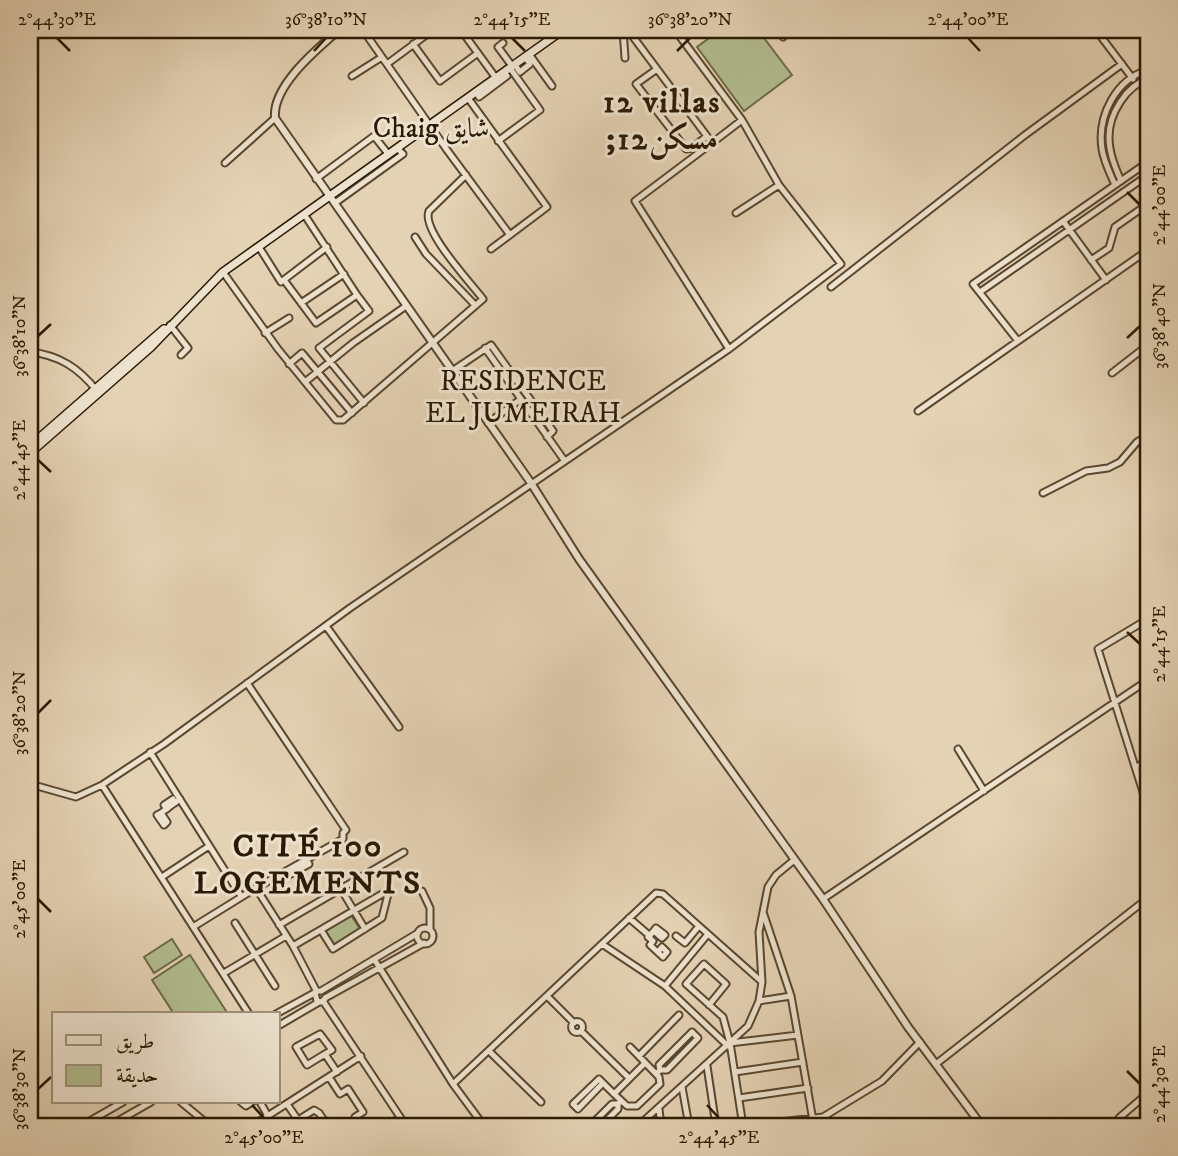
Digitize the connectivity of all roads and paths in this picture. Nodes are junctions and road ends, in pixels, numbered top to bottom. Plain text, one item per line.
1 (339, 30) edge
2 (363, 30) edge
3 (433, 30) edge
4 (461, 30) edge
5 (544, 30) edge
6 (563, 30) edge
7 (623, 30) edge
8 (628, 30) edge
9 (675, 30) edge
10 (778, 30) edge
11 (1097, 30) edge
12 (783, 37) dead end
13 (550, 39) junction
14 (503, 43) dead end
15 (414, 44) junction
16 (478, 53) junction
17 (527, 56) junction
18 (382, 57) junction
19 (625, 58) dead end
20 (387, 64) junction
21 (1122, 64) junction
22 (510, 68) junction
23 (657, 69) junction
24 (1148, 70) edge
25 (352, 76) dead end
26 (1132, 77) junction
27 (496, 78) junction
28 (1148, 79) edge
29 (1137, 84) junction
30 (552, 86) dead end
31 (476, 92) junction
32 (468, 98) junction
33 (275, 118) junction
34 (741, 120) junction
35 (430, 126) junction
36 (707, 136) junction
37 (498, 141) junction
38 (712, 143) junction
39 (398, 149) junction
40 (389, 155) junction
41 (1148, 162) edge
42 (225, 163) dead end
43 (466, 175) junction
44 (1148, 175) edge
45 (316, 179) junction
46 (1118, 183) junction
47 (779, 185) junction
48 (332, 200) junction
49 (1148, 204) edge
50 (736, 213) dead end
51 (304, 214) junction
52 (1063, 221) junction
53 (1069, 230) junction
54 (510, 236) junction
55 (415, 237) dead end
56 (259, 247) junction
57 (327, 247) junction
58 (492, 249) dead end
59 (1148, 250) edge
60 (1091, 260) junction
61 (223, 272) junction
62 (344, 274) junction
63 (1106, 279) junction
64 (284, 280) junction
65 (831, 287) dead end
66 (980, 292) junction
67 (357, 295) junction
68 (301, 303) junction
69 (475, 305) junction
70 (406, 306) junction
71 (289, 318) dead end
72 (170, 326) junction
73 (265, 333) junction
74 (1018, 341) junction
75 (432, 343) junction
76 (1148, 345) edge
77 (485, 348) junction
78 (729, 349) junction
79 (30, 352) edge
80 (181, 355) dead end
81 (329, 362) junction
82 (289, 364) junction
83 (452, 371) junction
84 (317, 372) junction
85 (1112, 373) dead end
86 (305, 382) junction
87 (97, 390) junction
88 (521, 399) junction
89 (364, 403) junction
90 (918, 411) dead end
91 (352, 413) junction
92 (488, 423) junction
93 (1148, 435) edge
94 (547, 437) junction
95 (30, 446) edge
96 (30, 453) edge
97 (564, 460) junction
98 (531, 483) junction
99 (1043, 493) dead end
100 (1148, 619) edge
101 (326, 625) junction
102 (1148, 680) edge
103 (247, 683) junction
104 (1114, 703) junction
105 (399, 727) dead end
106 (958, 749) dead end
107 (150, 752) junction
108 (1148, 759) edge
109 (1136, 768) junction
110 (30, 784) edge
111 (102, 785) junction
112 (984, 792) junction
113 (177, 801) junction
114 (1148, 808) edge
115 (164, 811) dead end
116 (209, 846) junction
117 (404, 852) dead end
118 (793, 861) junction
119 (162, 877) junction
120 (256, 888) junction
121 (341, 889) junction
122 (422, 891) dead end
123 (240, 896) junction
124 (1148, 898) edge
125 (823, 900) junction
126 (354, 910) junction
127 (763, 912) junction
128 (629, 918) junction
129 (235, 923) dead end
130 (279, 925) junction
131 (699, 926) junction
132 (193, 927) junction
133 (365, 929) junction
134 (429, 929) junction
135 (321, 930) junction
136 (418, 933) junction
137 (708, 934) junction
138 (286, 936) junction
139 (676, 936) dead end
140 (424, 943) junction
141 (602, 944) junction
142 (293, 946) junction
143 (657, 952) dead end
144 (255, 955) junction
145 (374, 960) junction
146 (377, 967) junction
147 (224, 973) junction
148 (762, 982) junction
149 (275, 986) dead end
150 (665, 986) junction
151 (318, 992) junction
152 (547, 996) junction
153 (791, 996) junction
154 (322, 1000) junction
155 (759, 1001) junction
156 (709, 1005) junction
157 (248, 1012) edge
158 (280, 1012) edge
159 (679, 1015) dead end
160 (280, 1025) edge
161 (798, 1035) junction
162 (920, 1042) junction
163 (729, 1044) junction
164 (630, 1048) dead end
165 (489, 1051) junction
166 (324, 1054) junction
167 (361, 1056) junction
168 (639, 1056) junction
169 (803, 1062) junction
170 (646, 1063) junction
171 (936, 1064) junction
172 (707, 1066) junction
173 (337, 1072) junction
174 (658, 1072) junction
175 (735, 1072) junction
176 (329, 1077) junction
177 (629, 1079) junction
178 (603, 1083) junction
179 (453, 1084) junction
180 (682, 1087) junction
181 (808, 1088) junction
182 (1148, 1093) edge
183 (614, 1094) junction
184 (650, 1094) junction
185 (739, 1098) junction
186 (541, 1102) dead end
187 (642, 1102) junction
188 (620, 1103) junction
189 (120, 1104) edge
190 (147, 1104) edge
191 (183, 1104) edge
192 (261, 1104) edge
193 (287, 1104) junction
194 (658, 1109) junction
195 (268, 1116) junction
196 (355, 1117) dead end
197 (400, 1118) junction
198 (813, 1118) junction
199 (1119, 1118) dead end
200 (304, 1125) edge
201 (81, 1126) edge
202 (109, 1126) edge
203 (210, 1126) edge
204 (252, 1126) edge
205 (328, 1126) edge
206 (386, 1126) edge
207 (406, 1126) edge
208 (484, 1126) edge
209 (590, 1126) edge
210 (601, 1126) edge
211 (638, 1126) edge
212 (661, 1126) edge
213 (689, 1126) edge
214 (716, 1126) edge
215 (744, 1126) edge
216 (814, 1126) edge
217 (982, 1126) edge

1 - 33 street
2 - 18 street
3 - 15 street
4 - 16 street
5 - 13 street
6 - 13 main road
7 - 19 street
8 - 23 street
9 - 34 street
10 - 12 street
11 - 21 street
13 - 17 main road
14 - 22 street
15 - 16 street
15 - 20 street
16 - 27 street
17 - 22 main road
17 - 30 street
18 - 20 street
18 - 25 street
20 - 35 street
21 - 26 street
21 - 65 street
22 - 27 main road
22 - 31 street
22 - 37 street
23 - 36 street
23 - 36 street
24 - 26 street
26 - 29 street
26 - 46 street
27 - 31 main road
28 - 29 street
29 - 46 street
31 - 32 main road
32 - 35 main road
32 - 37 street
33 - 42 street
33 - 45 street
34 - 38 street
34 - 47 street
35 - 39 main road
35 - 43 street
36 - 38 street
37 - 54 street
38 - 78 street
39 - 40 main road
39 - 48 street
40 - 45 street
40 - 48 main road
41 - 46 street
43 - 54 street
43 - 69 street
44 - 53 street
45 - 48 street
46 - 52 street
47 - 50 street
47 - 78 street
48 - 51 main road
48 - 70 street
49 - 60 street
51 - 56 main road
51 - 57 street
52 - 53 street
52 - 66 street
53 - 60 street
53 - 66 street
54 - 58 street
55 - 69 street
56 - 61 main road
56 - 64 street
57 - 62 street
57 - 64 street
59 - 63 street
60 - 63 street
61 - 72 main road
61 - 73 street
62 - 67 street
62 - 68 street
63 - 74 street
64 - 68 street
66 - 74 street
67 - 68 street
67 - 81 street
69 - 75 street
70 - 75 street
70 - 81 street
71 - 73 street
72 - 80 street
72 - 87 main road
73 - 82 street
74 - 90 street
75 - 83 street
75 - 89 street
76 - 85 street
77 - 83 street
77 - 88 street
77 - 94 street
78 - 97 street
79 - 87 street
81 - 84 street
81 - 89 street
82 - 84 street
82 - 86 street
83 - 92 street
84 - 86 street
84 - 91 street
86 - 91 street
87 - 95 main road
87 - 96 main road
88 - 92 street
88 - 94 street
89 - 91 street
92 - 98 street
93 - 99 street
94 - 97 street
97 - 98 street
98 - 101 street
98 - 118 street
100 - 104 street
101 - 103 street
101 - 105 street
102 - 104 street
103 - 107 street
103 - 120 street
104 - 109 street
104 - 112 street
106 - 112 street
107 - 111 street
107 - 113 street
108 - 109 street
109 - 114 street
110 - 111 street
111 - 119 street
112 - 125 street
113 - 115 street
113 - 116 street
116 - 119 street
116 - 123 street
117 - 121 street
118 - 125 street
118 - 127 street
119 - 132 street
120 - 123 street
120 - 130 street
121 - 126 street
121 - 130 street
122 - 134 street
123 - 132 street
124 - 171 street
125 - 162 street
126 - 133 street
126 - 133 street
126 - 135 street
127 - 148 street
127 - 153 street
128 - 131 street
128 - 141 street
128 - 143 street
129 - 144 street
130 - 138 street
131 - 137 street
131 - 139 street
132 - 147 street
133 - 135 street
134 - 136 street
134 - 140 street
135 - 142 street
136 - 140 street
136 - 145 street
137 - 148 street
137 - 150 street
138 - 142 street
138 - 144 street
140 - 146 street
141 - 150 street
141 - 152 street
142 - 151 street
144 - 147 street
144 - 149 street
145 - 146 street
145 - 151 street
146 - 154 street
146 - 179 street
147 - 157 street
148 - 155 street
150 - 163 street
151 - 154 street
151 - 154 street
151 - 158 street
152 - 165 street
152 - 177 street
153 - 155 street
153 - 161 street
154 - 160 street
154 - 167 street
155 - 163 street
156 - 156 street
156 - 163 street
159 - 168 street
161 - 163 street
161 - 169 street
162 - 171 street
162 - 198 street
163 - 172 street
163 - 175 street
164 - 168 street
165 - 179 street
165 - 186 street
166 - 166 street
166 - 173 street
167 - 173 street
167 - 197 street
168 - 170 street
169 - 175 street
169 - 181 street
170 - 174 street
170 - 177 street
171 - 217 street
172 - 180 street
172 - 214 street
173 - 176 street
174 - 174 street
174 - 184 street
175 - 185 street
176 - 193 street
176 - 196 street
177 - 183 street
178 - 178 street
178 - 183 street
179 - 208 street
180 - 194 street
180 - 213 street
181 - 185 street
181 - 198 street
182 - 199 street
183 - 188 street
184 - 187 street
184 - 194 street
185 - 215 street
187 - 188 street
187 - 194 street
188 - 209 street
188 - 210 street
189 - 201 street
190 - 202 street
191 - 203 street
192 - 195 street
193 - 195 street
193 - 200 street
194 - 211 street
194 - 212 street
195 - 204 street
197 - 206 street
197 - 207 street
198 - 215 street
198 - 216 street
200 - 205 street

